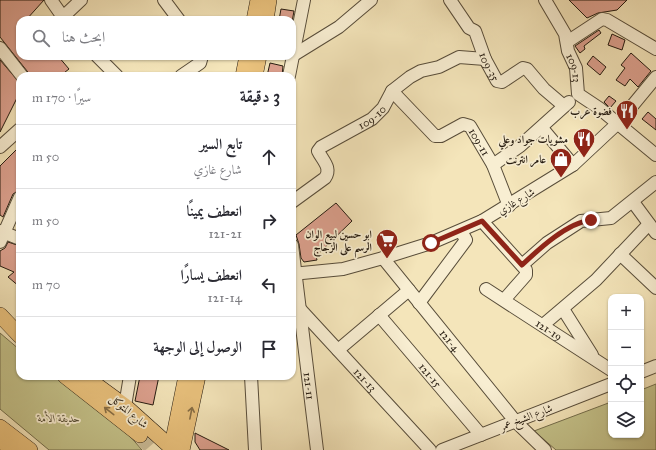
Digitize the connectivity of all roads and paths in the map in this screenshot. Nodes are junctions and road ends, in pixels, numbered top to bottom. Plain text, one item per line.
1 (51, 0) edge
2 (81, 0) edge
3 (164, 0) edge
4 (258, 0) edge
5 (269, 0) edge
6 (304, 0) edge
7 (371, 0) edge
8 (450, 0) edge
9 (544, 0) edge
10 (62, 16) edge
11 (67, 16) edge
12 (176, 16) edge
13 (255, 16) edge
14 (267, 16) edge
15 (296, 37) edge
16 (567, 42) junction
17 (0, 48) edge
18 (656, 49) edge
19 (296, 54) edge
20 (485, 59) junction
21 (101, 60) edge
22 (201, 60) edge
23 (246, 60) edge
24 (258, 60) edge
25 (291, 60) edge
26 (19, 72) edge
27 (113, 72) edge
28 (187, 72) edge
29 (244, 72) edge
30 (257, 72) edge
31 (290, 72) edge
32 (656, 77) edge
33 (392, 91) junction
34 (578, 94) junction
35 (564, 106) junction
36 (618, 123) junction
37 (542, 128) junction
38 (16, 133) edge
39 (0, 147) edge
40 (656, 155) edge
41 (493, 165) junction
42 (573, 165) junction
43 (656, 182) edge
44 (296, 199) edge
45 (633, 202) junction
46 (16, 205) edge
47 (509, 206) junction
48 (482, 221) junction
49 (653, 229) edge
50 (461, 232) junction
51 (1, 235) edge
52 (16, 238) edge
53 (620, 254) junction
54 (383, 258) junction
55 (522, 265) junction
56 (296, 274) edge
57 (296, 286) edge
58 (656, 288) edge
59 (486, 289) dead end
60 (409, 290) junction
61 (504, 300) junction
62 (419, 304) junction
63 (300, 309) junction
64 (562, 309) junction
65 (0, 315) edge
66 (379, 315) junction
67 (543, 325) junction
68 (16, 327) edge
69 (16, 332) edge
70 (338, 350) junction
71 (595, 360) junction
72 (656, 366) edge
73 (608, 368) edge
74 (644, 371) edge
75 (70, 380) edge
76 (89, 380) edge
77 (129, 380) edge
78 (185, 380) edge
79 (197, 380) edge
80 (251, 380) edge
81 (608, 385) edge
82 (125, 406) junction
83 (516, 422) junction
84 (0, 427) edge
85 (140, 435) tunnel mouth
86 (480, 435) junction
87 (0, 440) edge
88 (13, 450) edge
89 (30, 450) edge
90 (175, 450) edge
91 (255, 450) edge
92 (317, 450) edge
93 (430, 450) edge
94 (442, 450) edge
95 (545, 450) edge

1 - 10 street
2 - 11 street
3 - 12 street
4 - 13 main road
5 - 14 main road
6 - 15 street
7 - 19 street
8 - 20 street, 109-35
9 - 16 street, 109-13
16 - 18 street
16 - 34 street, 109-13
17 - 26 street
20 - 33 street, 109-10
20 - 35 street, 109-35
21 - 27 street
22 - 28 street
23 - 29 main road
24 - 30 main road
25 - 31 street
32 - 36 street, شارع غازي
33 - 41 street, 109-11
33 - 44 street, 109-10
34 - 35 street
34 - 36 street, 109-13
35 - 37 street
36 - 40 street, 109-13
36 - 42 street, شارع غازي
37 - 41 street
37 - 42 street
38 - 39 street
41 - 47 street, 109-11
42 - 47 street, شارع غازي
43 - 45 street
45 - 49 street
45 - 55 street
46 - 51 street
47 - 48 street, شارع غازي
48 - 50 street, شارع غازي
48 - 55 street
49 - 53 street
50 - 54 street, شارع غازي
50 - 62 street
51 - 52 street
53 - 58 street
53 - 64 street
54 - 56 street, شارع غازي
54 - 60 street, 121-4
55 - 61 street
57 - 63 street, 121-11
59 - 61 street, 121-19
60 - 62 street, 121-4
60 - 66 street
61 - 67 street, 121-19
62 - 83 street, 121-4
63 - 70 street, 121-13
63 - 92 street, 121-11
64 - 67 street
64 - 71 street
65 - 68 main road
65 - 69 main road
66 - 70 street
66 - 86 street, 121-15
67 - 71 street, 121-19
70 - 93 street, 121-13
71 - 73 street, 121-19
72 - 74 street
85 -> 75 main road
76 - 82 main road, شارع المتوكل
77 - 82 street
78 - 90 main road
90 -> 79 main road
80 - 91 street
81 - 83 street, شارع الشيخ عمر
82 - 90 main road, شارع المتوكل
83 - 86 street, شارع الشيخ عمر
83 - 95 street, 121-4
84 - 89 main road
86 - 94 street, شارع الشيخ عمر
87 - 88 main road

